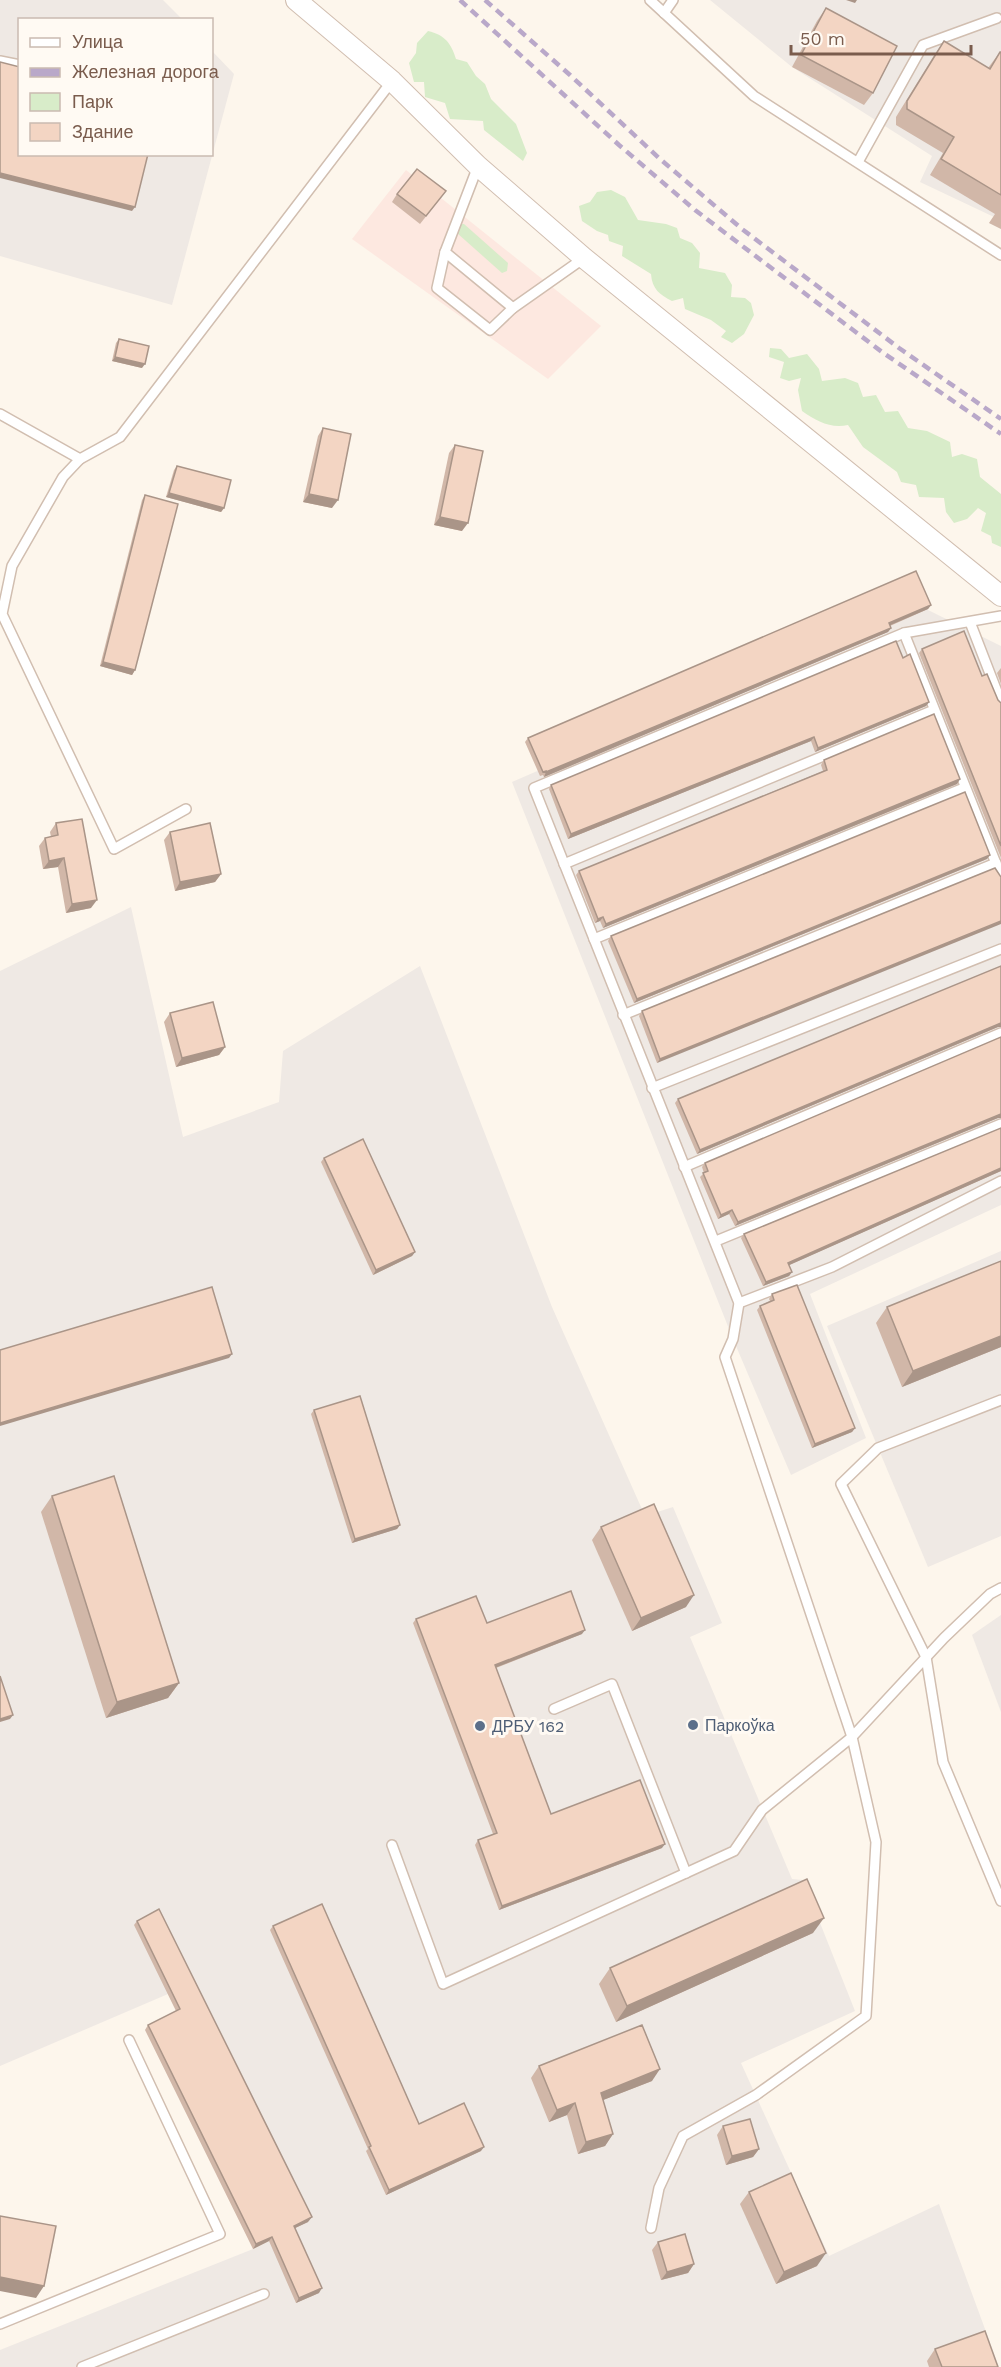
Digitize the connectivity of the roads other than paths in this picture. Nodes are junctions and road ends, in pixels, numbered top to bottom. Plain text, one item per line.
1 (296, 0) edge
2 (650, 0) edge
3 (673, 0) edge
4 (664, 13) junction
5 (997, 18) dead end
6 (0, 61) edge
7 (18, 65) edge
8 (392, 81) junction
9 (858, 162) junction
10 (478, 166) junction
11 (445, 252) junction
12 (1001, 255) edge
13 (584, 258) junction
14 (513, 308) junction
15 (0, 414) edge
16 (80, 459) junction
17 (1001, 596) edge
18 (1001, 616) edge
19 (970, 622) junction
20 (904, 633) junction
21 (1001, 702) edge
22 (934, 710) junction
23 (964, 788) junction
24 (186, 809) dead end
25 (996, 863) junction
26 (564, 864) junction
27 (1001, 876) edge
28 (594, 939) junction
29 (1001, 949) edge
30 (623, 1015) junction
31 (1001, 1033) edge
32 (652, 1088) junction
33 (1001, 1124) edge
34 (684, 1167) junction
35 (1001, 1181) edge
36 (716, 1241) junction
37 (739, 1303) junction
38 (1001, 1400) edge
39 (1001, 1588) edge
40 (926, 1658) junction
41 (554, 1709) dead end
42 (852, 1737) junction
43 (392, 1845) dead end
44 (686, 1873) junction
45 (1001, 1901) edge
46 (129, 2040) dead end
47 (651, 2228) dead end
48 (264, 2294) dead end
49 (0, 2324) edge
50 (82, 2367) edge

1 - 8 street
2 - 4 lane
3 - 4 lane
4 - 9 lane
5 - 9 lane
6 - 7 lane
8 - 10 street
8 - 16 lane
9 - 12 lane
10 - 11 lane
10 - 13 street
11 - 14 lane
11 - 14 lane
13 - 14 lane
13 - 17 street
15 - 16 lane
16 - 24 lane
18 - 19 lane
19 - 20 lane
19 - 21 lane
20 - 22 lane
20 - 26 lane
22 - 23 lane
22 - 26 lane
23 - 25 lane
23 - 28 lane
25 - 27 lane
25 - 30 lane
26 - 28 lane
28 - 30 lane
29 - 32 lane
30 - 32 lane
31 - 34 lane
32 - 34 lane
33 - 36 lane
34 - 36 lane
35 - 37 lane
36 - 37 lane
37 - 42 lane
38 - 40 lane
39 - 40 lane
40 - 42 lane
40 - 45 lane
41 - 44 lane
42 - 44 lane
42 - 47 lane
43 - 44 lane
46 - 49 lane
48 - 50 lane

